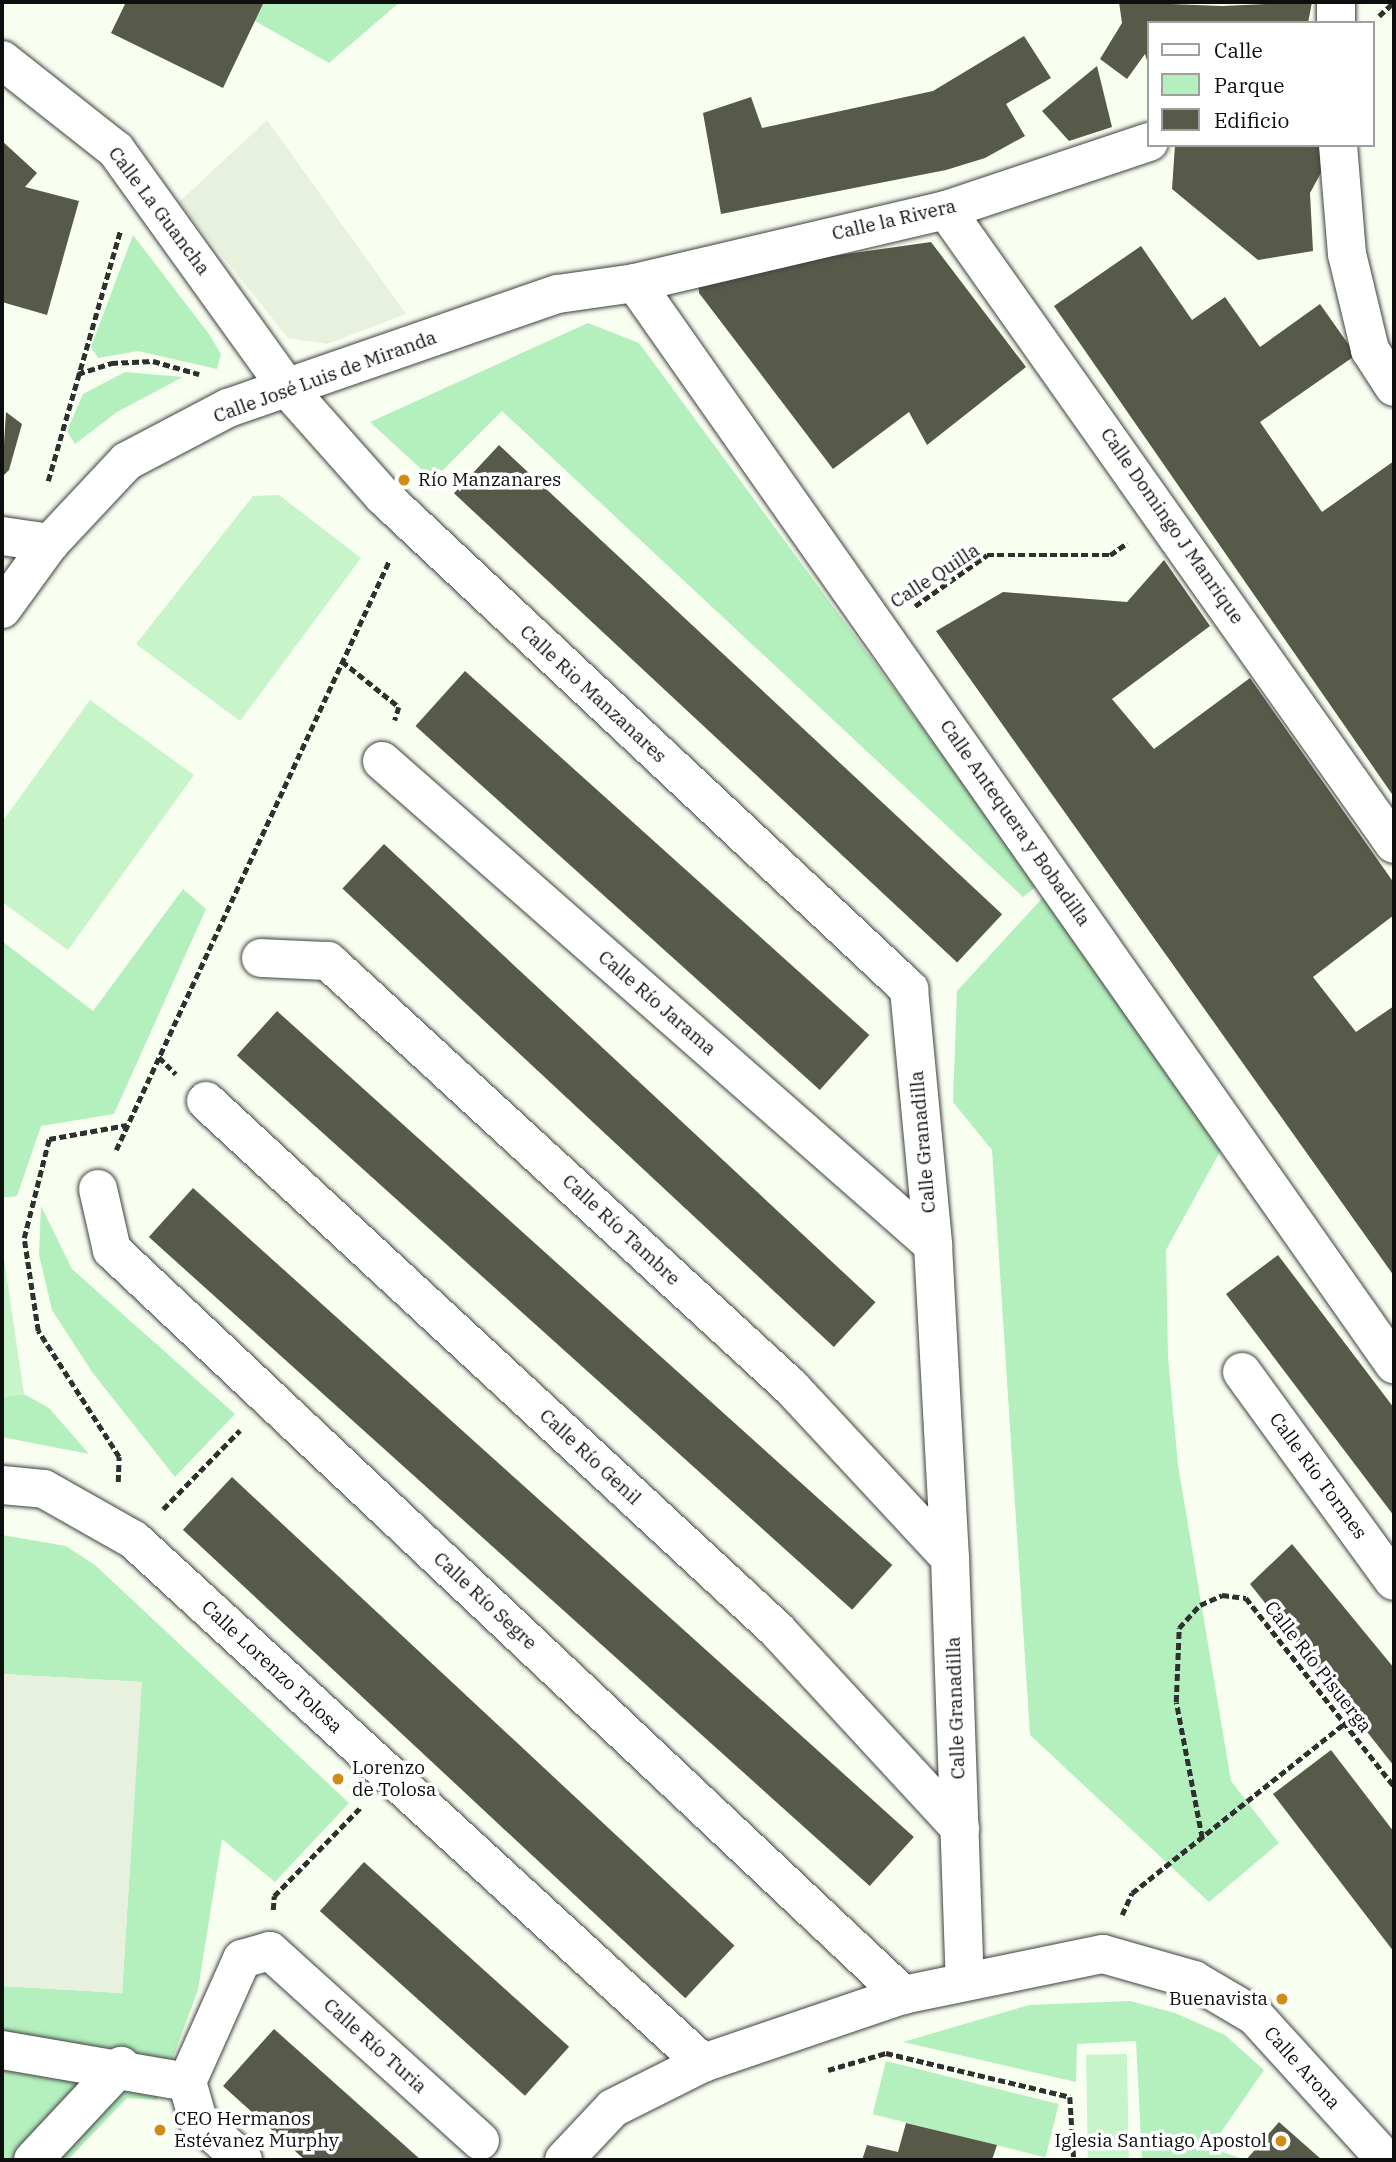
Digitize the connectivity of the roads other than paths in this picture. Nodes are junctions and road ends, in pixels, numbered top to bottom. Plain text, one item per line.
1 (1336, 2) edge
2 (1336, 21) edge
3 (2, 60) edge
4 (1148, 142) edge
5 (1338, 147) edge
6 (946, 210) junction
7 (635, 283) junction
8 (1394, 387) edge
9 (288, 389) junction
10 (2, 536) edge
11 (50, 543) junction
12 (2, 609) edge
13 (382, 761) road end
14 (1394, 844) edge
15 (261, 958) dead end
16 (909, 989) joint
17 (206, 1101) dead end
18 (98, 1189) road end
19 (933, 1245) junction
20 (1394, 1364) edge
21 (1242, 1372) dead end
22 (2, 1485) edge
23 (950, 1558) junction
24 (1394, 1581) edge
25 (960, 1828) junction
26 (965, 1981) junction
27 (903, 1995) junction
28 (2, 2050) edge
29 (703, 2063) junction
30 (121, 2066) junction
31 (187, 2082) junction
32 (480, 2141) dead end
33 (33, 2160) edge
34 (243, 2160) edge
35 (564, 2160) edge
36 (1386, 2160) edge

1 - 2 street
3 - 9 street, Calle La Guancha
4 - 6 street, Calle la Rivera
5 - 8 street
6 - 7 street, Calle la Rivera
6 - 14 street, Calle Domingo J Manrique
7 - 9 street, Calle José Luis de Miranda
7 - 20 street, Calle Antequera y Bobadilla
9 - 11 street, Calle José Luis de Miranda
9 - 16 street, Calle Rio Manzanares
10 - 11 street
11 - 12 street, Calle José Luis de Miranda
13 - 19 street, Calle Río Jarama
15 - 23 street, Calle Río Tambre
16 - 19 street, Calle Granadilla
17 - 25 street, Calle Río Genil
18 - 27 street, Calle Río Segre
19 - 23 street, Calle Granadilla
21 - 24 street, Calle Río Tormes
22 - 29 street, Calle Lorenzo Tolosa
23 - 25 street, Calle Granadilla
25 - 26 street, Calle Granadilla
26 - 27 street
26 - 36 street, Calle Arona
27 - 29 street
28 - 30 street
29 - 35 street
30 - 31 street
30 - 33 street
31 - 32 street, Calle Río Turia
31 - 34 street

